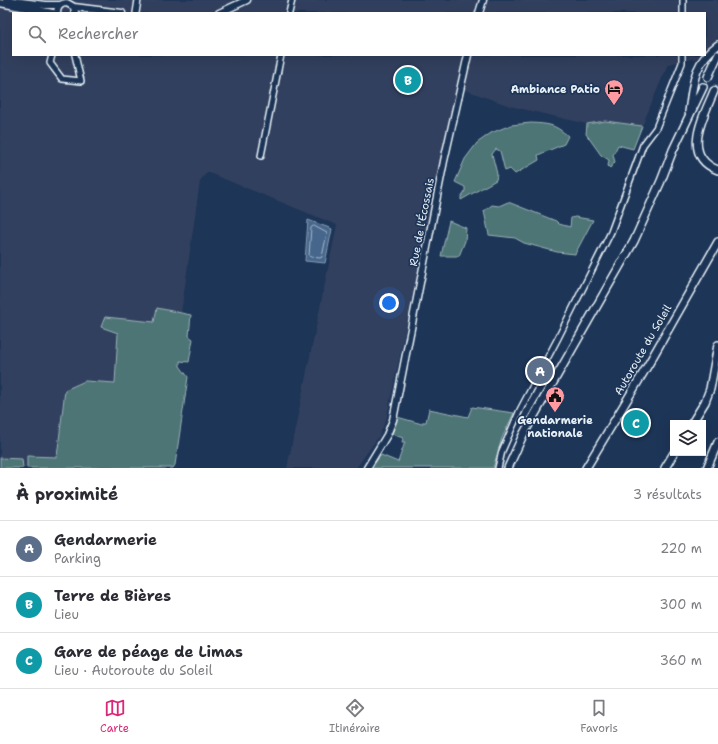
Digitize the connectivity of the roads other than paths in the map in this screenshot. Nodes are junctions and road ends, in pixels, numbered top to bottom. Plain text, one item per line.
1 (5, 0) edge
2 (138, 0) edge
3 (247, 0) edge
4 (292, 0) edge
5 (484, 0) edge
6 (683, 0) edge
7 (0, 2) edge
8 (62, 3) edge
9 (73, 6) edge
10 (48, 12) edge
11 (57, 12) edge
12 (115, 12) edge
13 (136, 12) edge
14 (221, 12) edge
15 (289, 12) edge
16 (479, 12) edge
17 (683, 12) edge
18 (718, 45) edge
19 (706, 55) edge
20 (718, 55) edge
21 (52, 56) edge
22 (75, 56) edge
23 (281, 56) edge
24 (468, 56) edge
25 (682, 56) edge
26 (705, 56) edge
27 (708, 77) dead end
28 (703, 87) dead end
29 (714, 91) dead end
30 (688, 119) junction
31 (261, 156) dead end
32 (718, 170) edge
33 (718, 242) edge
34 (718, 345) edge
35 (398, 394) junction
36 (694, 420) edge
37 (718, 442) edge
38 (672, 456) edge
39 (363, 468) edge
40 (367, 468) edge
41 (498, 468) edge
42 (508, 468) edge
43 (586, 468) edge
44 (665, 468) edge
45 (707, 468) edge

1 - 7 main road
1 - 8 main road
2 - 13 street
3 - 14 main road
4 - 15 street
5 - 16 main road
6 - 17 street
7 - 10 main road
8 - 9 main road
8 - 11 main road
9 - 12 main road
18 - 19 highway
20 - 27 highway
21 - 22 street
23 - 31 street
24 - 35 main road, Rue de l'Écossais
25 - 41 street
26 - 30 highway
28 - 30 highway
29 - 32 highway
30 - 42 highway
33 - 43 highway, Autoroute du Soleil
34 - 36 highway
35 - 39 main road, Rue de l'Écossais
35 - 40 main road, Rue de l'Écossais
37 - 45 highway
38 - 44 highway

